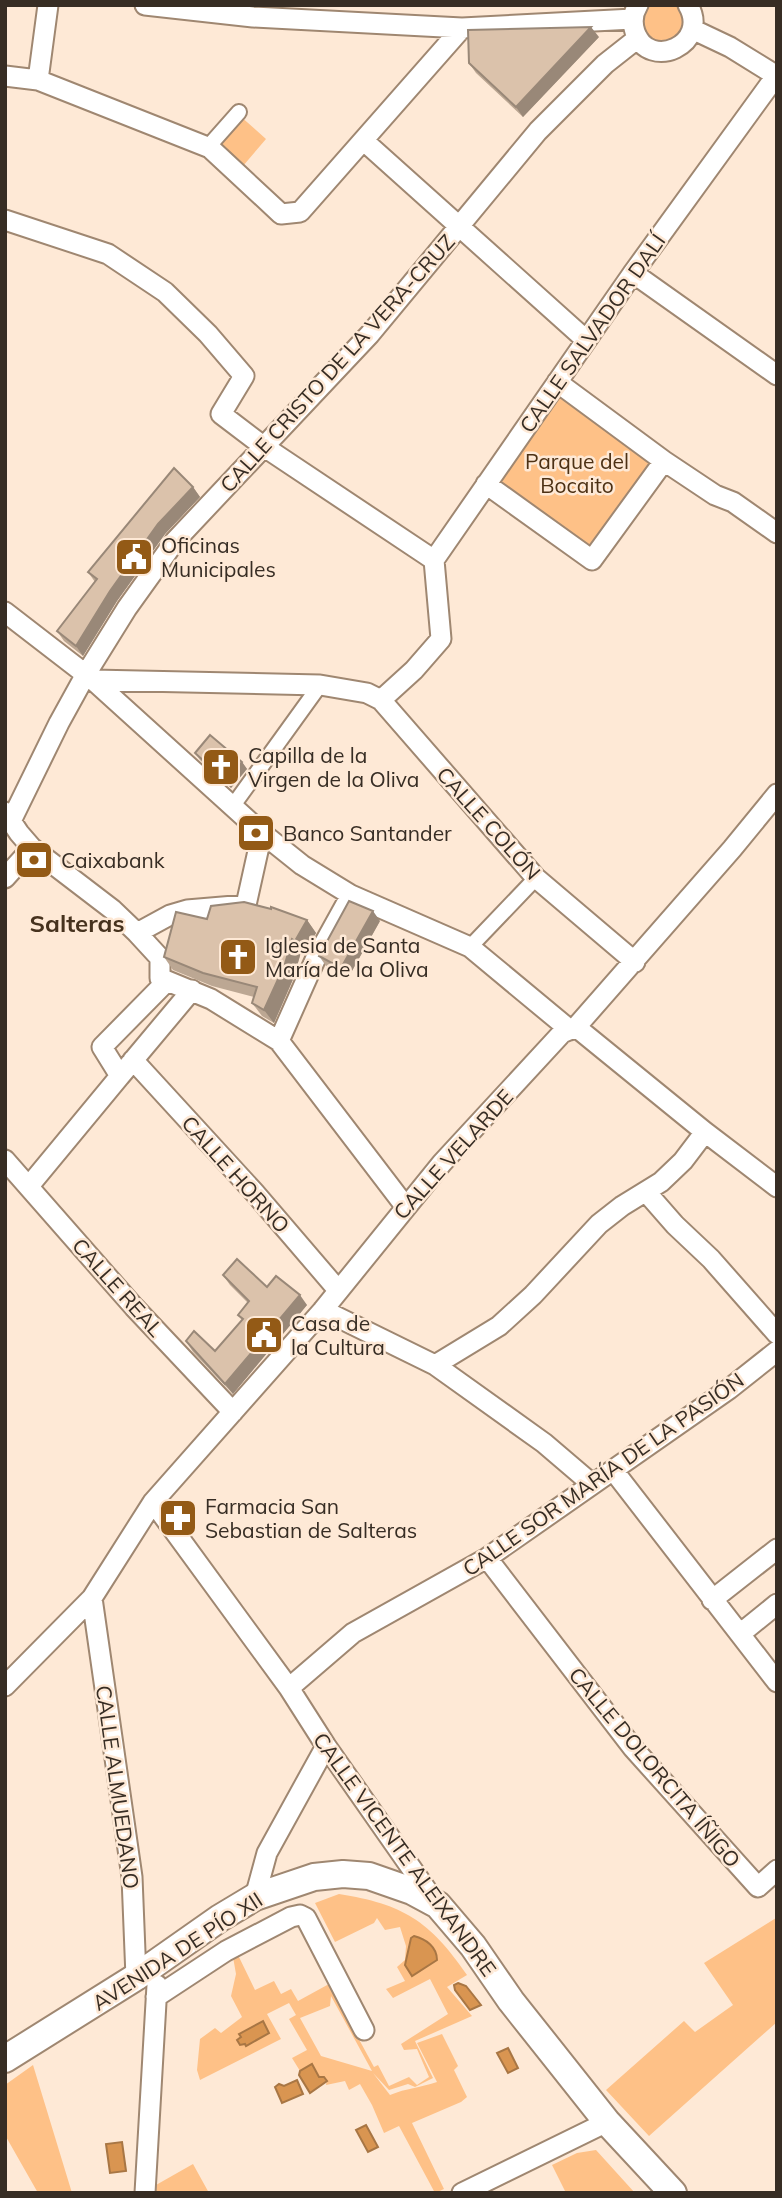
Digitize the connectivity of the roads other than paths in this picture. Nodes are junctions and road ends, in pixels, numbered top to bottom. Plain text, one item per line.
1 (48, 5) edge
2 (145, 5) edge
3 (251, 11) edge
4 (691, 12) edge
5 (636, 21) edge
6 (462, 28) junction
7 (5, 76) edge
8 (776, 76) edge
9 (38, 80) junction
10 (239, 112) dead end
11 (364, 141) junction
12 (208, 147) junction
13 (5, 220) edge
14 (460, 227) junction
15 (633, 273) junction
16 (586, 340) junction
17 (777, 374) edge
18 (557, 382) junction
19 (263, 446) junction
20 (663, 461) junction
21 (486, 484) junction
22 (777, 533) edge
23 (433, 560) junction
24 (5, 612) edge
25 (90, 677) junction
26 (320, 685) junction
27 (381, 701) junction
28 (777, 794) edge
29 (232, 807) junction
30 (8, 816) edge
31 (262, 833) junction
32 (32, 848) junction
33 (5, 878) edge
34 (536, 878) junction
35 (351, 895) junction
36 (137, 933) junction
37 (470, 947) junction
38 (635, 962) junction
39 (167, 981) junction
40 (192, 990) junction
41 (573, 1028) junction
42 (279, 1041) junction
43 (133, 1060) junction
44 (120, 1076) junction
45 (705, 1132) junction
46 (5, 1160) edge
47 (29, 1186) junction
48 (777, 1187) edge
49 (647, 1193) junction
50 (405, 1206) junction
51 (338, 1290) junction
52 (323, 1310) junction
53 (777, 1334) edge
54 (777, 1351) edge
55 (435, 1365) junction
56 (233, 1412) junction
57 (613, 1470) junction
58 (592, 1484) junction
59 (153, 1502) junction
60 (777, 1549) edge
61 (487, 1558) junction
62 (92, 1598) junction
63 (712, 1600) junction
64 (777, 1604) edge
65 (740, 1634) junction
66 (777, 1682) edge
67 (5, 1686) edge
68 (289, 1688) junction
69 (326, 1746) junction
70 (777, 1870) edge
71 (255, 1897) junction
72 (438, 1905) junction
73 (160, 1960) junction
74 (136, 1977) junction
75 (156, 1997) junction
76 (364, 2030) dead end
77 (5, 2059) edge
78 (607, 2122) junction
79 (145, 2193) edge
80 (462, 2193) edge
81 (673, 2193) edge

1 - 9 street
2 - 3 street
3 - 6 street
4 - 5 street
4 - 8 street
5 - 6 street
5 - 14 street, CALLE CRISTO DE LA VERA-CRUZ
6 - 11 street
7 - 9 street
8 - 15 street, CALLE SALVADOR DALÍ
9 - 12 street
10 - 12 street
11 - 12 street
11 - 14 street
13 - 19 street
14 - 16 street
14 - 19 street, CALLE CRISTO DE LA VERA-CRUZ
15 - 16 street, CALLE SALVADOR DALÍ
15 - 17 street
16 - 18 street, CALLE SALVADOR DALÍ
18 - 20 street
18 - 21 street, CALLE SALVADOR DALÍ
19 - 23 street
19 - 25 street, CALLE CRISTO DE LA VERA-CRUZ
20 - 21 street
20 - 22 street
21 - 23 street, CALLE SALVADOR DALÍ
23 - 27 street
24 - 25 street
25 - 26 street, CALLE COLÓN
25 - 29 street
25 - 30 street, CALLE CRISTO DE LA VERA-CRUZ
26 - 27 street, CALLE COLÓN
26 - 29 street
27 - 34 street, CALLE COLÓN
28 - 38 street, CALLE VELARDE
29 - 31 street
30 - 32 street
31 - 35 street
31 - 36 street
32 - 33 street
32 - 36 street
34 - 37 street
34 - 38 street, CALLE COLÓN
35 - 37 street
35 - 42 street
36 - 39 street
37 - 41 street
38 - 41 street, CALLE VELARDE
39 - 40 street
39 - 44 street
40 - 42 street
40 - 43 street
41 - 45 street
41 - 50 street, CALLE VELARDE
42 - 50 street
43 - 44 street
43 - 51 street, CALLE HORNO
44 - 47 street
45 - 48 street
45 - 49 street
46 - 47 street, CALLE REAL
47 - 56 street, CALLE REAL
49 - 53 street
49 - 55 street
50 - 51 street, CALLE VELARDE
51 - 52 street, CALLE VELARDE
52 - 55 street
52 - 56 street, CALLE VELARDE
54 - 57 street, CALLE SOR MARÍA DE LA PASIÓN
55 - 58 street
56 - 59 street, CALLE VELARDE
57 - 58 street, CALLE SOR MARÍA DE LA PASIÓN
57 - 63 street
58 - 61 street, CALLE SOR MARÍA DE LA PASIÓN
59 - 62 street, CALLE VELARDE
59 - 68 street, CALLE VICENTE ALEIXANDRE
60 - 63 street
61 - 68 street, CALLE SOR MARÍA DE LA PASIÓN
61 - 70 street, CALLE DOLORCITA ÍÑIGO
62 - 67 street, CALLE VELARDE
62 - 74 street, CALLE ALMUEDANO
63 - 65 street
64 - 65 street
65 - 66 street
68 - 69 street, CALLE VICENTE ALEIXANDRE
69 - 71 street
69 - 72 street, CALLE VICENTE ALEIXANDRE
71 - 72 main road, AVENIDA DE PÍO XII
71 - 73 main road, AVENIDA DE PÍO XII
72 - 78 main road, CALLE VICENTE ALEIXANDRE
73 - 74 main road, AVENIDA DE PÍO XII
73 - 75 street
74 - 77 main road, AVENIDA DE PÍO XII
75 - 76 street
75 - 79 street
78 - 80 street
78 - 81 main road, CALLE VICENTE ALEIXANDRE

